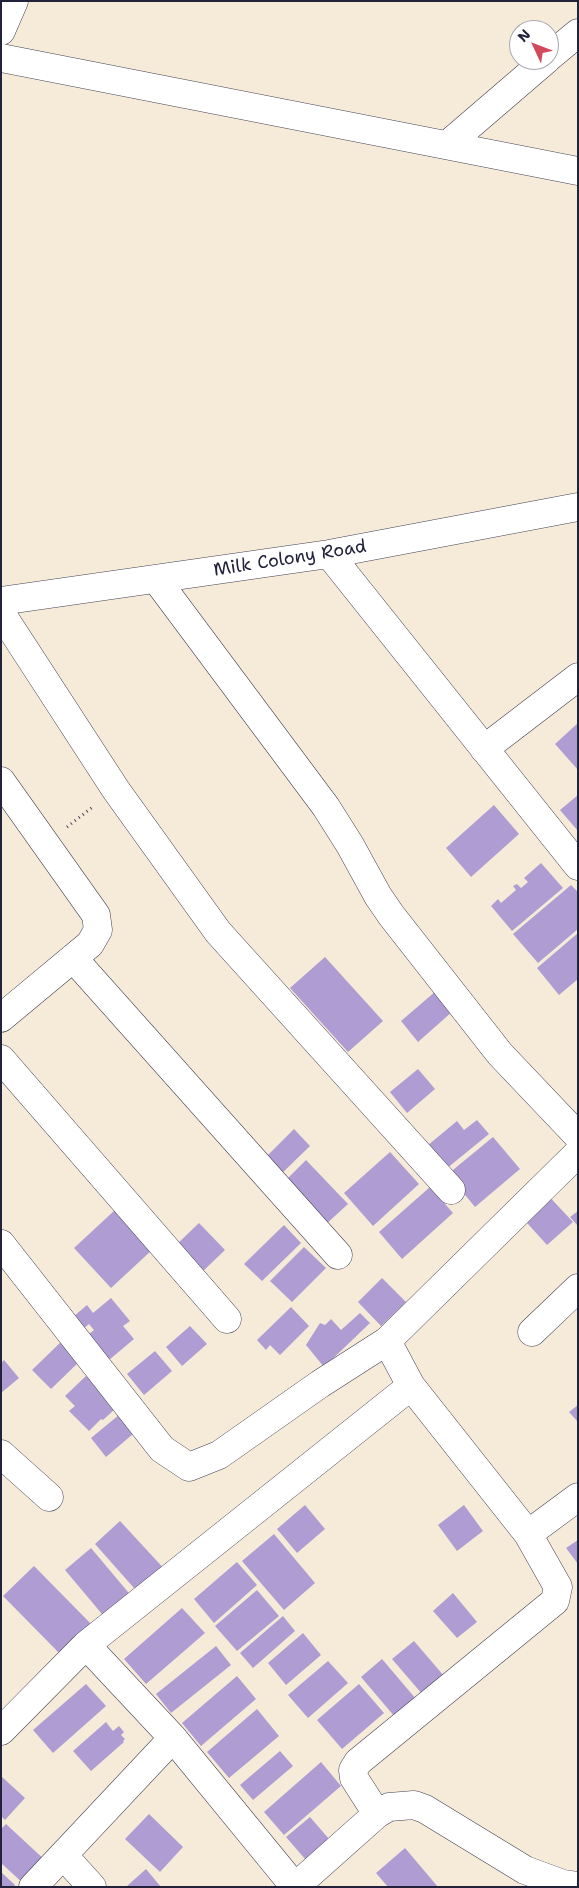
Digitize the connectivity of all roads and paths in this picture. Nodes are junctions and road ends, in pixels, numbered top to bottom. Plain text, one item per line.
1 (14, 1) edge
2 (1, 31) edge
3 (578, 33) edge
4 (559, 49) edge
5 (1, 58) edge
6 (534, 70) edge
7 (447, 145) junction
8 (578, 171) edge
9 (578, 507) edge
10 (330, 554) junction
11 (156, 579) junction
12 (1, 602) edge
13 (1, 613) edge
14 (578, 676) edge
15 (484, 749) junction
16 (1, 781) edge
17 (116, 790) junction
18 (45, 844) junction
19 (578, 866) edge
20 (73, 958) junction
21 (1, 1018) edge
22 (1, 1059) edge
23 (578, 1136) edge
24 (578, 1153) edge
25 (451, 1190) dead end
26 (1, 1244) edge
27 (338, 1255) dead end
28 (578, 1288) edge
29 (227, 1319) dead end
30 (532, 1332) dead end
31 (388, 1341) junction
32 (411, 1386) junction
33 (1, 1454) edge
34 (49, 1497) dead end
35 (578, 1497) edge
36 (528, 1534) junction
37 (86, 1645) junction
38 (1, 1731) edge
39 (173, 1738) junction
40 (377, 1814) junction
41 (63, 1855) junction
42 (578, 1886) edge
43 (33, 1887) edge
44 (92, 1887) edge
45 (295, 1887) edge

1 - 2 street
3 - 4 street
5 - 7 street
6 - 7 street
7 - 8 street
9 - 10 street, Milk Colony Road
10 - 11 street, Milk Colony Road
10 - 15 street
11 - 12 street, Milk Colony Road
11 - 23 street
13 - 17 street
14 - 15 street
15 - 19 street
16 - 18 street
17 - 18 path
17 - 25 street
18 - 20 street
20 - 21 street
20 - 27 street
22 - 29 street
24 - 31 street
26 - 31 street
28 - 30 street
31 - 32 street
32 - 36 street
32 - 37 street
33 - 34 street
35 - 36 street
36 - 40 street
37 - 38 street
37 - 39 street
39 - 41 street
39 - 45 street
40 - 42 street
40 - 45 street
41 - 43 street
41 - 44 street

